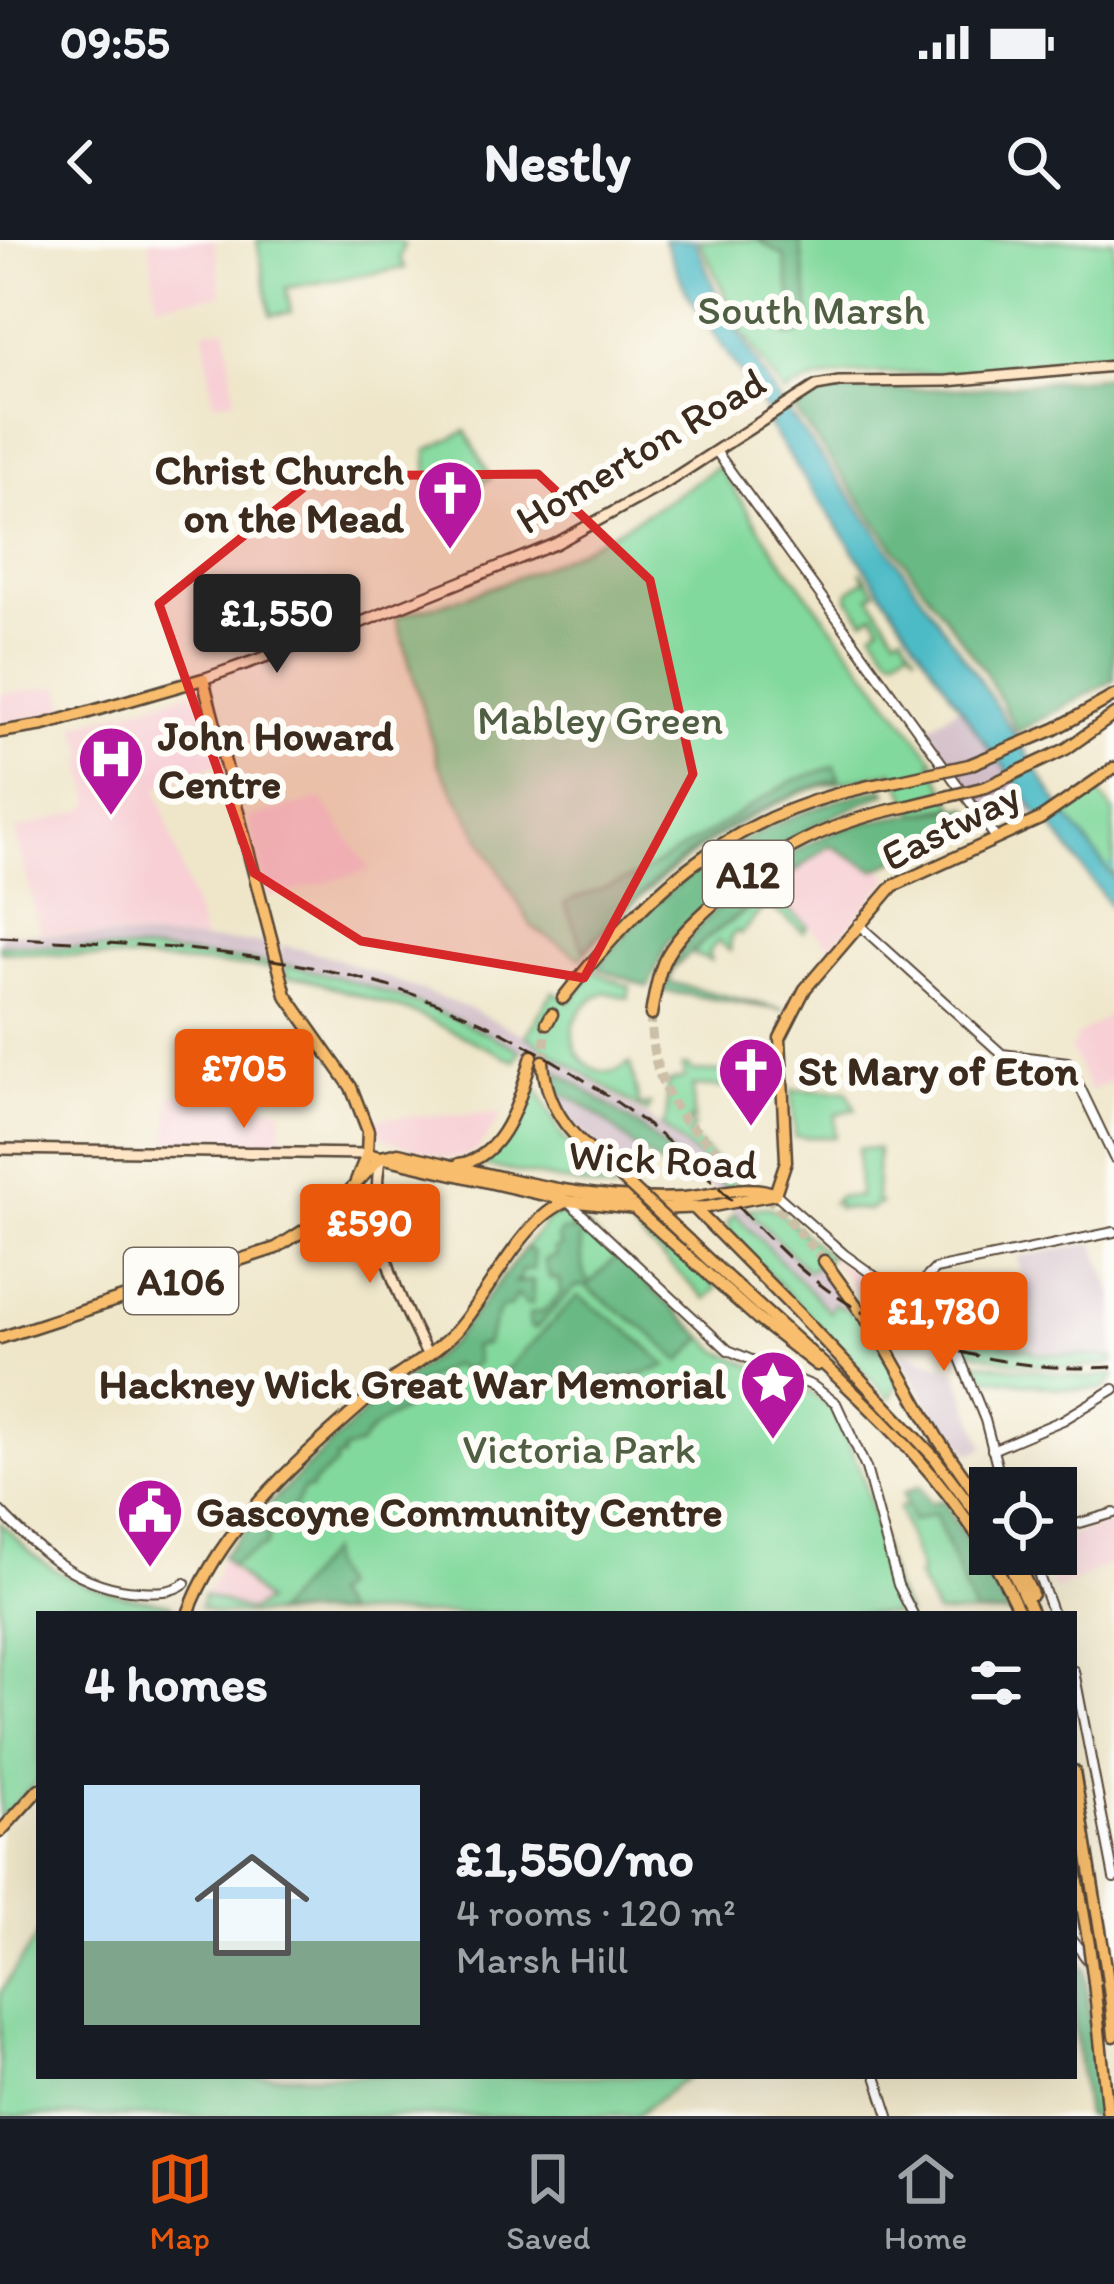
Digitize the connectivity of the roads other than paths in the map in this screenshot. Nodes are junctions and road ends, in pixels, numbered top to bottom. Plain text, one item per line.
1 (1114, 366) edge
2 (716, 451) junction
3 (203, 679) junction
4 (1114, 696) edge
5 (1114, 716) edge
6 (0, 731) edge
7 (1114, 768) edge
8 (996, 838) junction
9 (858, 924) junction
10 (563, 998) dead end
11 (651, 1015) tunnel mouth
12 (368, 1131) junction
13 (0, 1148) edge
14 (398, 1153) junction
15 (367, 1154) junction
16 (381, 1157) junction
17 (1114, 1158) edge
18 (449, 1165) junction
19 (356, 1181) junction
20 (533, 1182) junction
21 (542, 1193) junction
22 (775, 1194) junction
23 (672, 1198) junction
24 (567, 1201) junction
25 (727, 1204) junction
26 (603, 1205) junction
27 (634, 1208) junction
28 (695, 1209) junction
29 (541, 1215) junction
30 (595, 1226) junction
31 (717, 1230) junction
32 (1114, 1232) edge
33 (824, 1261) tunnel mouth
34 (920, 1294) junction
35 (0, 1339) edge
36 (427, 1354) junction
37 (1114, 1389) edge
38 (908, 1449) junction
39 (992, 1450) junction
40 (997, 1467) edge
41 (969, 1483) edge
42 (969, 1503) edge
43 (0, 1511) edge
44 (1114, 1513) edge
45 (1077, 1524) edge
46 (1015, 1575) edge
47 (1021, 1575) edge
48 (1039, 1575) edge
49 (185, 1583) dead end
50 (189, 1611) edge
51 (911, 1611) edge
52 (1018, 1611) edge
53 (1034, 1611) edge
54 (1035, 1611) edge
55 (1052, 1611) edge
56 (1077, 1686) edge
57 (1077, 1790) edge
58 (36, 1792) edge
59 (0, 1832) edge
60 (1077, 1875) edge
61 (1114, 1878) edge
62 (1077, 1946) edge
63 (1112, 1999) edge
64 (1114, 2036) edge
65 (877, 2079) edge
66 (889, 2116) edge
67 (1108, 2116) edge

1 - 2 main road, Homerton Road
2 - 3 main road, Homerton Road
2 - 8 street
3 - 6 main road
3 - 12 main road
4 - 10 main road, A12, bridge
5 - 11 main road, A12, bridge
7 - 8 main road, Eastway
8 - 9 main road, Eastway
9 - 17 street
9 - 22 main road, Eastway
12 - 14 main road
12 - 15 main road
13 - 15 main road, Wick Road
14 - 16 main road, Wick Road
14 - 18 main road, Wick Road
15 - 16 main road, Wick Road
15 - 19 main road, A106
16 - 19 main road, A106
16 - 21 main road, Wick Road
16 - 36 main road
18 - 20 main road, Wick Road
18 - 38 main road, bridge
19 - 35 main road, A106
20 - 21 main road
20 - 23 main road, Wick Road
21 - 24 main road, Wick Road
21 - 29 main road
22 - 23 main road, Wick Road
22 - 25 main road, Wick Road
22 - 34 street
23 - 28 main road
24 - 26 main road, Wick Road
24 - 29 main road
24 - 30 street
25 - 28 main road, Wick Road
25 - 31 main road
26 - 27 main road, Wick Road
26 - 30 street
27 - 28 main road, Wick Road
27 - 38 main road
28 - 31 main road
29 - 36 main road
30 - 51 street
31 - 42 main road
32 - 34 street
33 - 41 main road
34 - 39 street
36 - 50 main road
37 - 39 street
38 - 52 main road
39 - 40 street
43 - 49 street
44 - 45 street
46 - 53 main road
47 - 54 main road
48 - 55 street
56 - 61 street
57 - 63 main road, bridge
58 - 59 main road
60 - 67 main road, bridge
62 - 63 street
63 - 64 main road
65 - 66 street

